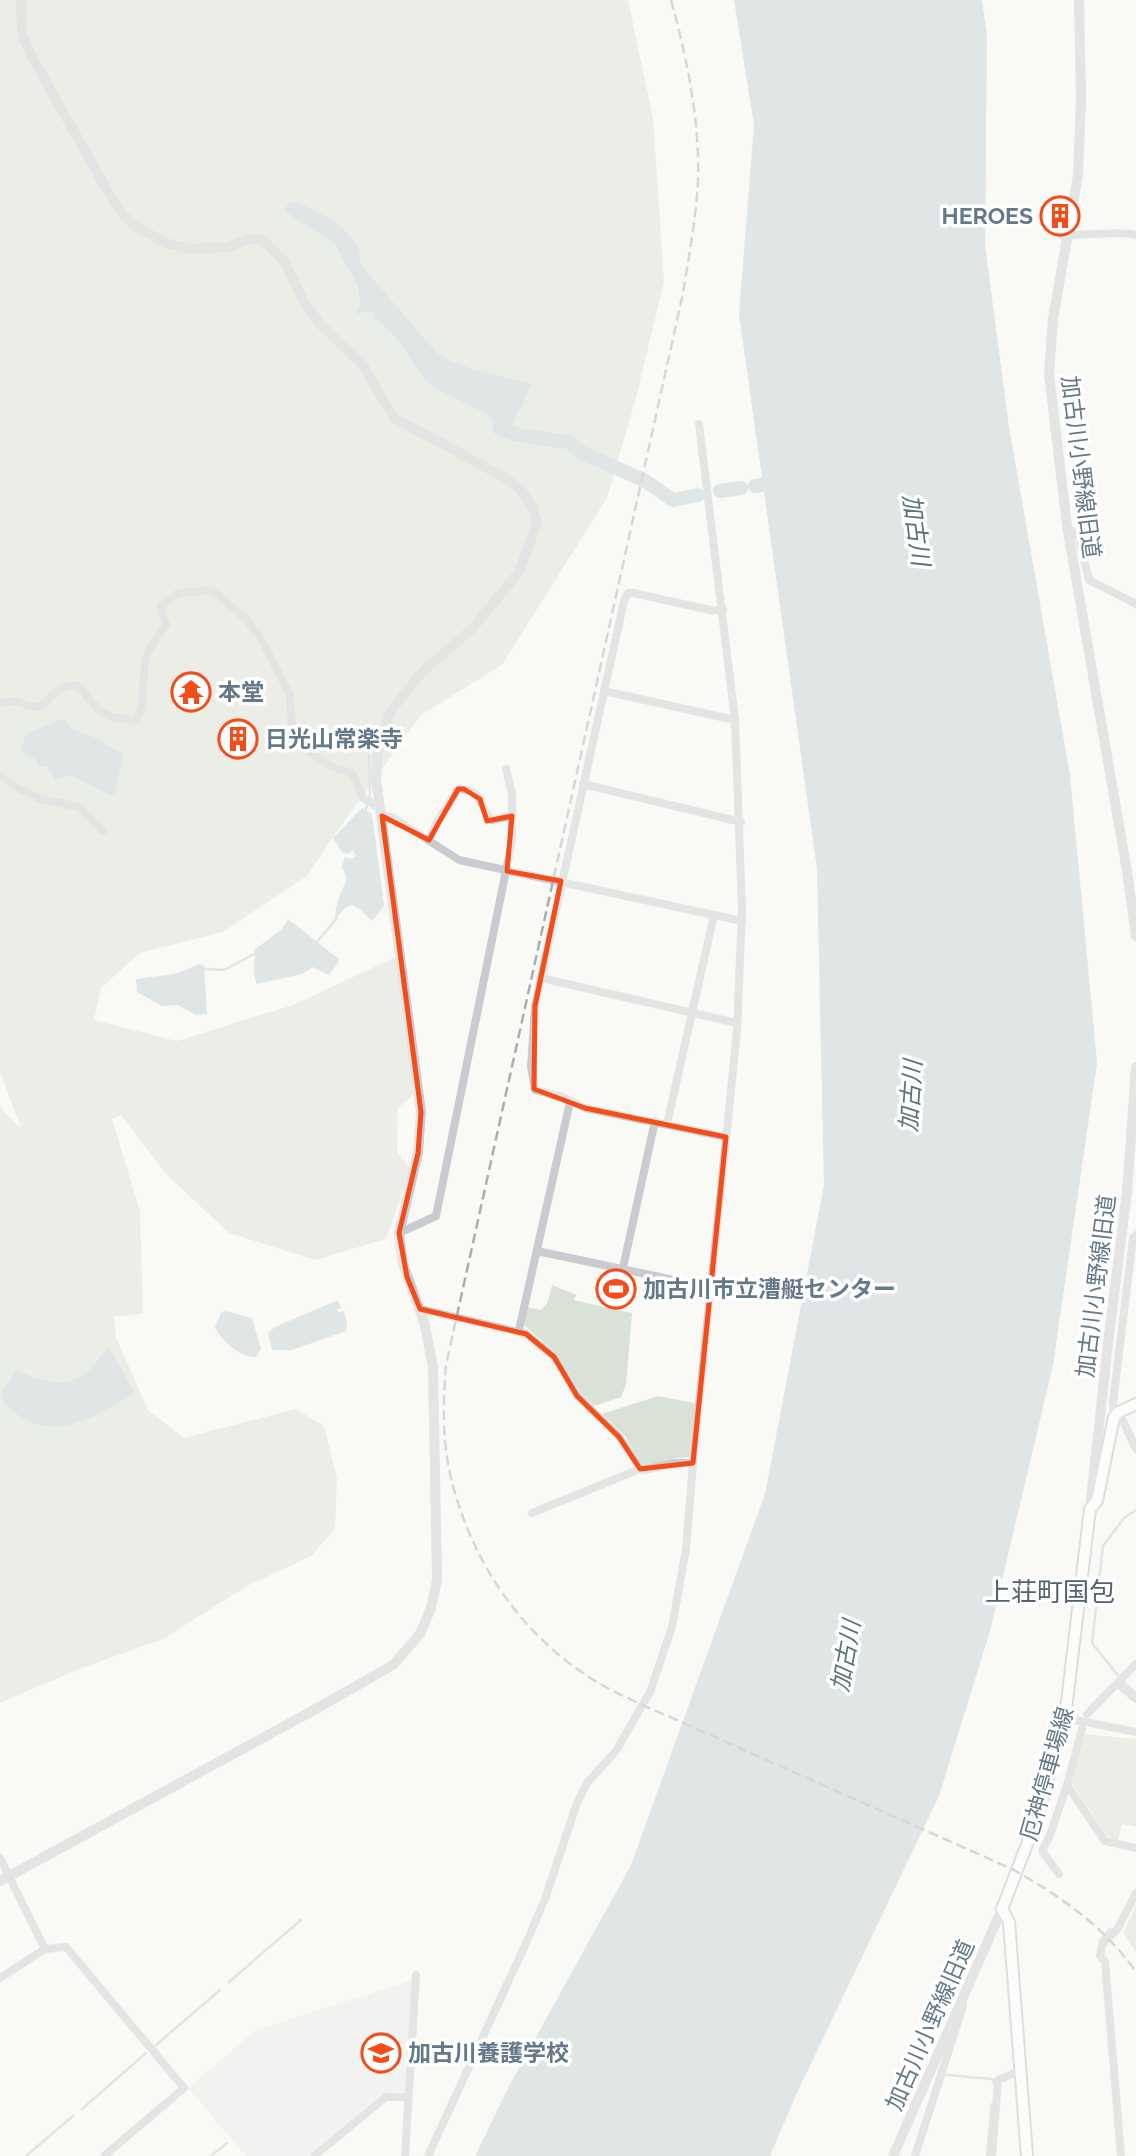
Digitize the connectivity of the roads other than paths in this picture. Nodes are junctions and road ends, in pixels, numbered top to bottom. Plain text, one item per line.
1 (21, 0) edge
2 (1079, 0) edge
3 (1069, 234) junction
4 (1136, 236) edge
5 (699, 425) dead end
6 (1067, 526) junction
7 (1136, 604) edge
8 (723, 610) junction
9 (604, 691) junction
10 (0, 703) edge
11 (735, 720) junction
12 (506, 769) dead end
13 (0, 776) edge
14 (583, 784) junction
15 (382, 813) junction
16 (512, 816) junction
17 (741, 822) junction
18 (103, 831) dead end
19 (429, 840) junction
20 (507, 871) junction
21 (561, 881) junction
22 (713, 915) junction
23 (742, 921) junction
24 (1136, 936) edge
25 (541, 978) junction
26 (692, 1012) junction
27 (737, 1023) junction
28 (1136, 1067) edge
29 (570, 1102) junction
30 (654, 1121) junction
31 (667, 1124) junction
32 (726, 1137) junction
33 (399, 1233) junction
34 (1136, 1235) edge
35 (537, 1251) junction
36 (623, 1268) junction
37 (712, 1288) junction
38 (420, 1309) junction
39 (519, 1330) junction
40 (1136, 1404) edge
41 (1117, 1415) junction
42 (1136, 1449) edge
43 (693, 1463) junction
44 (640, 1469) junction
45 (1090, 1509) junction
46 (532, 1513) dead end
47 (1136, 1664) edge
48 (1118, 1684) junction
49 (1136, 1699) edge
50 (1087, 1714) dead end
51 (1065, 1718) junction
52 (1082, 1729) dead end
53 (1136, 1732) edge
54 (1067, 1785) junction
55 (1136, 1848) edge
56 (0, 1858) edge
57 (1059, 1874) dead end
58 (4, 1879) edge
59 (1136, 1893) edge
60 (1002, 1909) junction
61 (45, 1949) junction
62 (416, 1975) dead end
63 (0, 1978) edge
64 (961, 2000) junction
65 (1020, 2071) junction
66 (408, 2097) junction
67 (104, 2156) edge
68 (314, 2156) edge
69 (405, 2156) edge
70 (428, 2156) edge
71 (893, 2156) edge
72 (915, 2156) edge
73 (992, 2156) edge
74 (1027, 2156) edge
75 (1121, 2156) edge

1 - 15 street
2 - 3 street, 加古川小野線旧道
3 - 4 street
3 - 6 street, 加古川小野線旧道
5 - 8 street
6 - 7 street
6 - 24 street, 加古川小野線旧道
8 - 9 street
8 - 11 street
9 - 11 street
9 - 14 street
10 - 15 street
11 - 17 street
12 - 16 street
13 - 18 street
14 - 17 street
14 - 21 street
15 - 19 street
15 - 33 street
16 - 19 street
16 - 20 street
17 - 23 street
19 - 20 street
20 - 21 street
20 - 33 street
21 - 22 street
21 - 25 street
22 - 23 street
22 - 26 street
23 - 27 street
25 - 26 street
25 - 29 street
26 - 27 street
26 - 31 street
27 - 32 street
28 - 45 street, 加古川小野線旧道
29 - 30 street
29 - 35 street
30 - 31 street
30 - 36 street
31 - 32 street
32 - 37 street
33 - 38 street
34 - 41 street
35 - 36 street
35 - 39 street
36 - 37 street
37 - 43 street
38 - 39 street
38 - 58 street
39 - 44 street
40 - 41 main road
41 - 42 street
41 - 45 main road, 厄神停車場線
43 - 44 street
43 - 70 street
44 - 46 street
45 - 51 main road, 厄神停車場線
47 - 48 street
48 - 49 street
48 - 50 street
51 - 53 street
51 - 60 main road, 厄神停車場線
52 - 54 street
54 - 55 street
54 - 57 street
56 - 58 street
58 - 61 street
59 - 75 street
60 - 64 street, 加古川小野線旧道
60 - 65 main road
61 - 63 street
61 - 67 street
62 - 66 street
64 - 71 street, 加古川小野線旧道
64 - 72 street
65 - 73 street
65 - 74 main road
66 - 68 street
66 - 69 street

